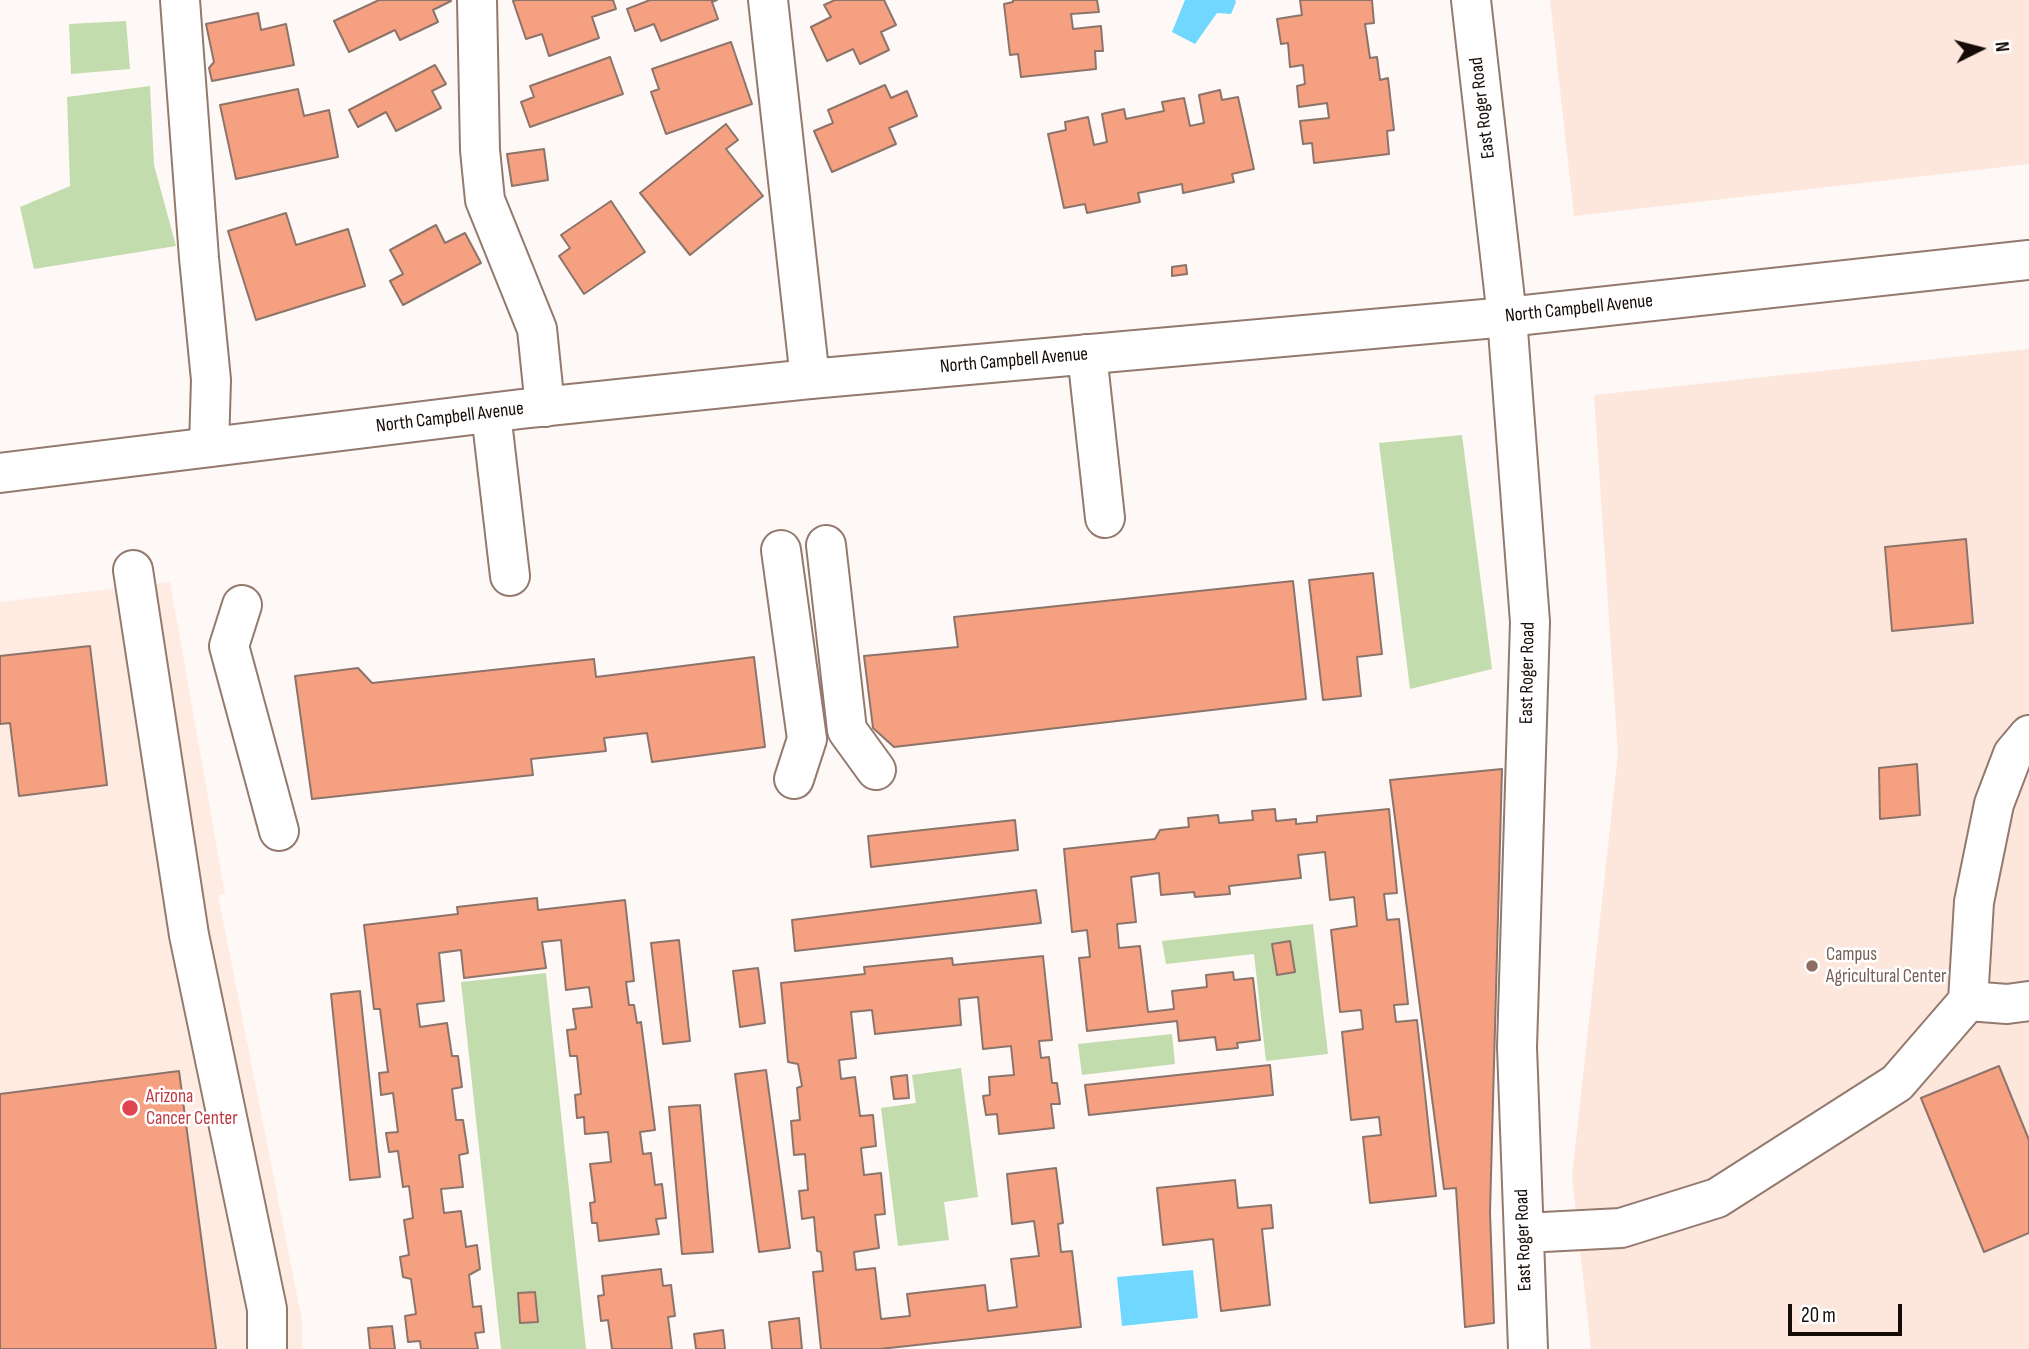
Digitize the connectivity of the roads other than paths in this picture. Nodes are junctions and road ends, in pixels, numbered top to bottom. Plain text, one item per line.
1 (180, 0) edge
2 (477, 0) edge
3 (768, 0) edge
4 (1471, 0) edge
5 (2029, 260) edge
6 (1507, 317) junction
7 (1087, 354) junction
8 (810, 379) junction
9 (545, 407) junction
10 (491, 413) junction
11 (209, 447) junction
12 (0, 472) edge
13 (1105, 518) dead end
14 (826, 545) dead end
15 (780, 550) dead end
16 (133, 570) dead end
17 (510, 576) dead end
18 (242, 605) dead end
19 (2029, 735) edge
20 (876, 770) dead end
21 (794, 779) dead end
22 (279, 831) dead end
23 (1968, 1001) junction
24 (2029, 1002) edge
25 (1524, 1233) junction
26 (267, 1349) edge
27 (1528, 1349) edge

1 - 11 main road
2 - 9 main road
3 - 8 main road
4 - 6 main road, East Roger Road
5 - 6 main road, North Campbell Avenue
6 - 7 main road, North Campbell Avenue
6 - 25 main road, East Roger Road
7 - 8 main road, North Campbell Avenue
7 - 13 main road
8 - 9 main road, North Campbell Avenue
9 - 10 main road, North Campbell Avenue
10 - 11 main road, North Campbell Avenue
10 - 17 main road
11 - 12 main road, North Campbell Avenue
14 - 20 main road
15 - 21 main road
16 - 26 main road
18 - 22 main road
19 - 23 main road
23 - 24 main road
23 - 25 main road
25 - 27 main road, East Roger Road

